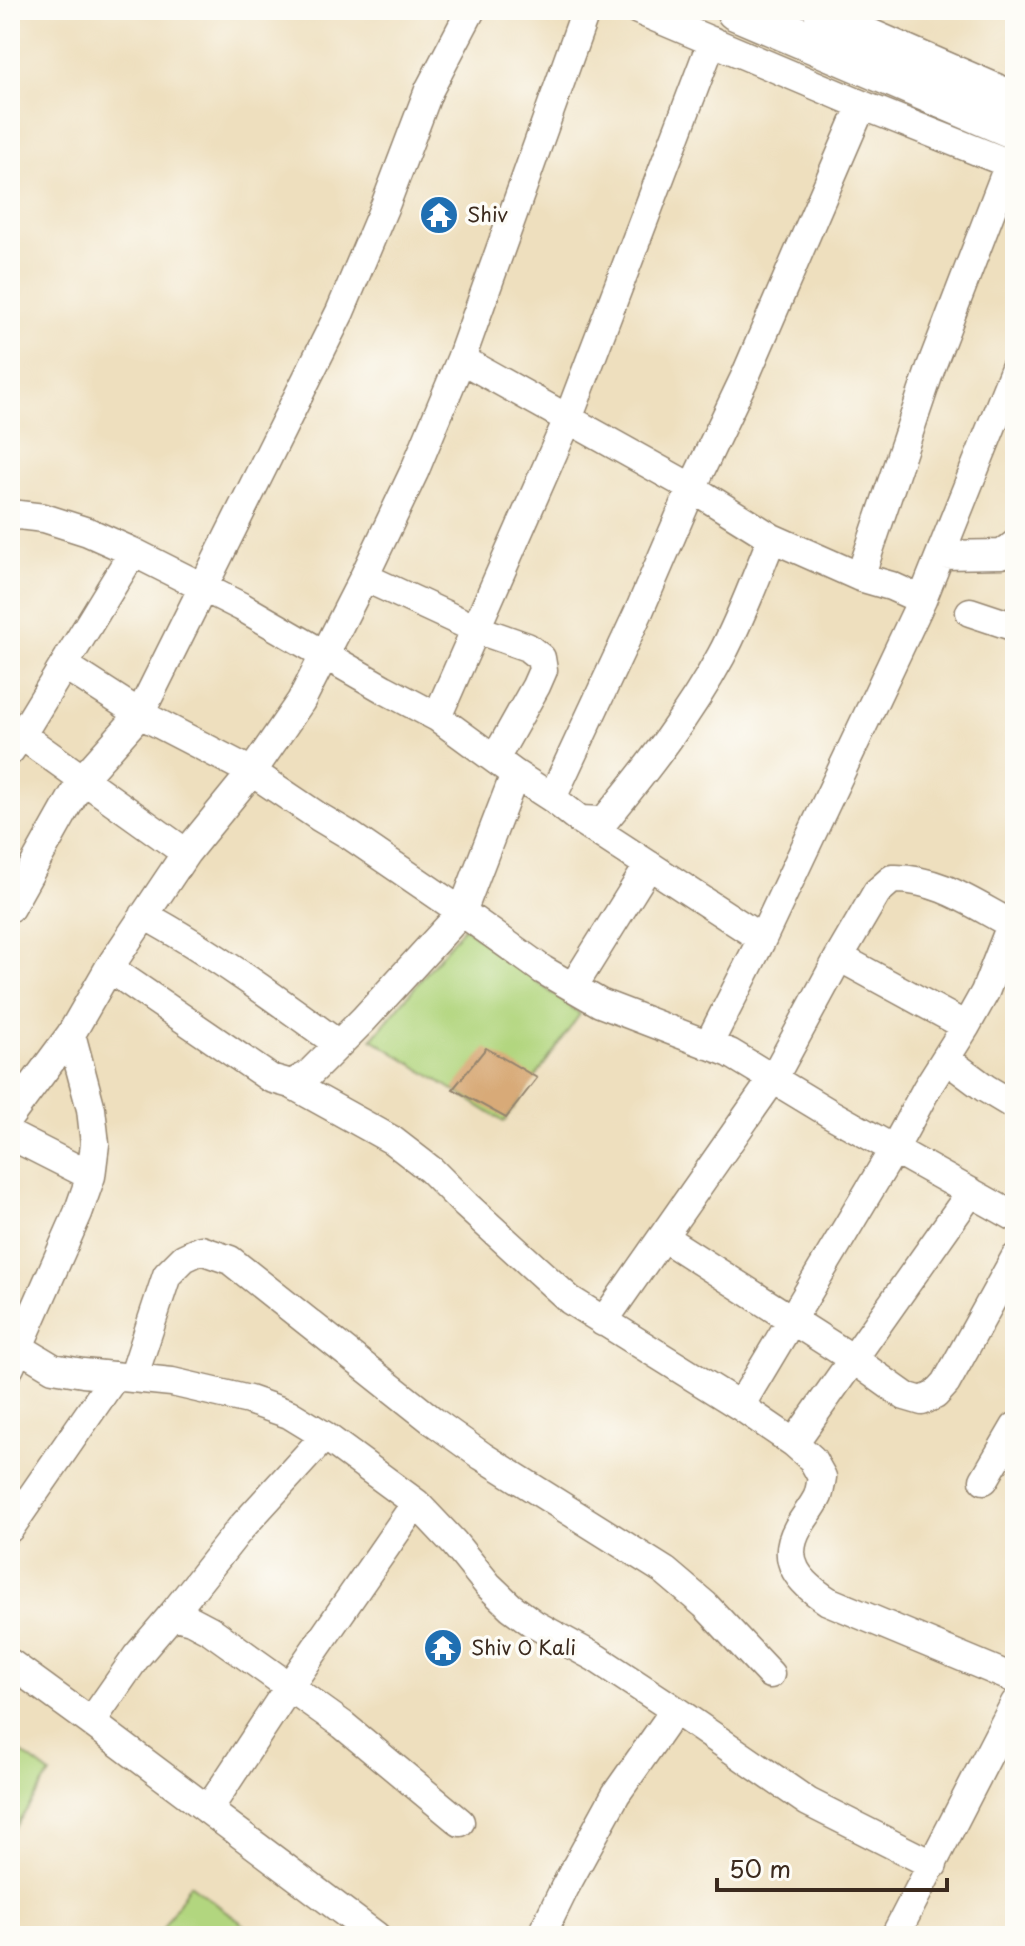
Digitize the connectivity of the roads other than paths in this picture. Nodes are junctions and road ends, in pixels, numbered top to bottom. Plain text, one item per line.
1 (471, 10) edge
2 (586, 10) edge
3 (638, 10) edge
4 (736, 10) edge
5 (817, 10) edge
6 (712, 41) junction
7 (1015, 96) edge
8 (862, 105) junction
9 (1013, 153) edge
10 (461, 359) junction
11 (1015, 368) edge
12 (568, 419) junction
13 (692, 488) junction
14 (10, 514) edge
15 (772, 538) junction
16 (1015, 544) edge
17 (133, 552) junction
18 (941, 555) junction
19 (364, 577) junction
20 (860, 577) junction
21 (202, 587) junction
22 (922, 600) junction
23 (970, 612) dead end
24 (1015, 627) edge
25 (476, 629) junction
26 (325, 654) junction
27 (64, 665) junction
28 (140, 714) junction
29 (437, 717) junction
30 (14, 737) edge
31 (505, 767) junction
32 (252, 772) junction
33 (83, 778) junction
34 (552, 798) junction
35 (580, 820) junction
36 (186, 853) junction
37 (649, 865) junction
38 (10, 908) edge
39 (462, 912) junction
40 (144, 915) junction
41 (1013, 920) edge
42 (762, 939) junction
43 (839, 957) junction
44 (109, 968) junction
45 (573, 987) junction
46 (966, 1026) junction
47 (71, 1034) junction
48 (338, 1044) junction
49 (708, 1045) junction
50 (946, 1059) junction
51 (773, 1079) junction
52 (291, 1084) junction
53 (1015, 1106) edge
54 (10, 1116) edge
55 (10, 1135) edge
56 (894, 1149) junction
57 (91, 1176) junction
58 (971, 1192) junction
59 (1015, 1217) edge
60 (663, 1237) junction
61 (1015, 1258) edge
62 (791, 1320) junction
63 (603, 1322) junction
64 (13, 1352) edge
65 (853, 1359) junction
66 (124, 1377) junction
67 (740, 1406) junction
68 (1015, 1427) edge
69 (325, 1436) junction
70 (794, 1443) junction
71 (984, 1480) dead end
72 (416, 1503) junction
73 (10, 1528) edge
74 (172, 1615) junction
75 (10, 1663) edge
76 (770, 1674) dead end
77 (1015, 1679) edge
78 (289, 1687) junction
79 (1015, 1703) edge
80 (675, 1710) junction
81 (91, 1722) junction
82 (208, 1810) junction
83 (460, 1822) dead end
84 (933, 1865) junction
85 (376, 1936) edge
86 (541, 1936) edge
87 (895, 1936) edge

1 - 21 street
2 - 10 street
3 - 6 street
4 - 9 main road
5 - 7 street
6 - 8 street
6 - 12 street
8 - 9 street
8 - 13 street
9 - 20 street
10 - 12 street
10 - 19 street
11 - 18 street
12 - 13 street
12 - 25 street
13 - 15 street
13 - 34 street
14 - 17 street
15 - 20 street
15 - 35 street
16 - 18 street
17 - 21 street
17 - 27 street
18 - 22 street
19 - 25 street
19 - 26 street
20 - 22 street
21 - 26 street
21 - 28 street
22 - 42 street
23 - 24 street
25 - 29 street
25 - 31 street
26 - 29 street
26 - 32 street
27 - 28 street
27 - 30 street
28 - 32 street
28 - 33 street
29 - 31 street
30 - 33 street
31 - 34 street
31 - 39 street
32 - 36 street
32 - 39 street
33 - 36 street
33 - 38 street
34 - 35 street
35 - 37 street
36 - 40 street
37 - 42 street
37 - 45 street
39 - 45 street
39 - 48 street
40 - 44 street
40 - 48 street
41 - 43 street
41 - 46 street
42 - 49 street
43 - 46 street
43 - 51 street
44 - 47 street
44 - 52 street
45 - 49 street
46 - 50 street
47 - 54 street
47 - 57 street
48 - 52 street
49 - 51 street
50 - 53 street
50 - 56 street
51 - 56 street
51 - 60 street
52 - 63 street
55 - 57 street
56 - 58 street
56 - 62 street
57 - 64 street
58 - 59 street
58 - 65 street
60 - 62 street
60 - 63 street
61 - 65 street
62 - 65 street
62 - 67 street
63 - 67 street
64 - 66 street
65 - 70 street
66 - 69 street
66 - 73 street
66 - 76 street
67 - 70 street
68 - 71 street
69 - 72 street
69 - 74 street
70 - 77 street
72 - 78 street
72 - 80 street
74 - 78 street
74 - 81 street
75 - 81 street
78 - 82 street
78 - 83 street
79 - 84 street
80 - 84 street
80 - 86 street
81 - 82 street
82 - 85 street
84 - 87 street

